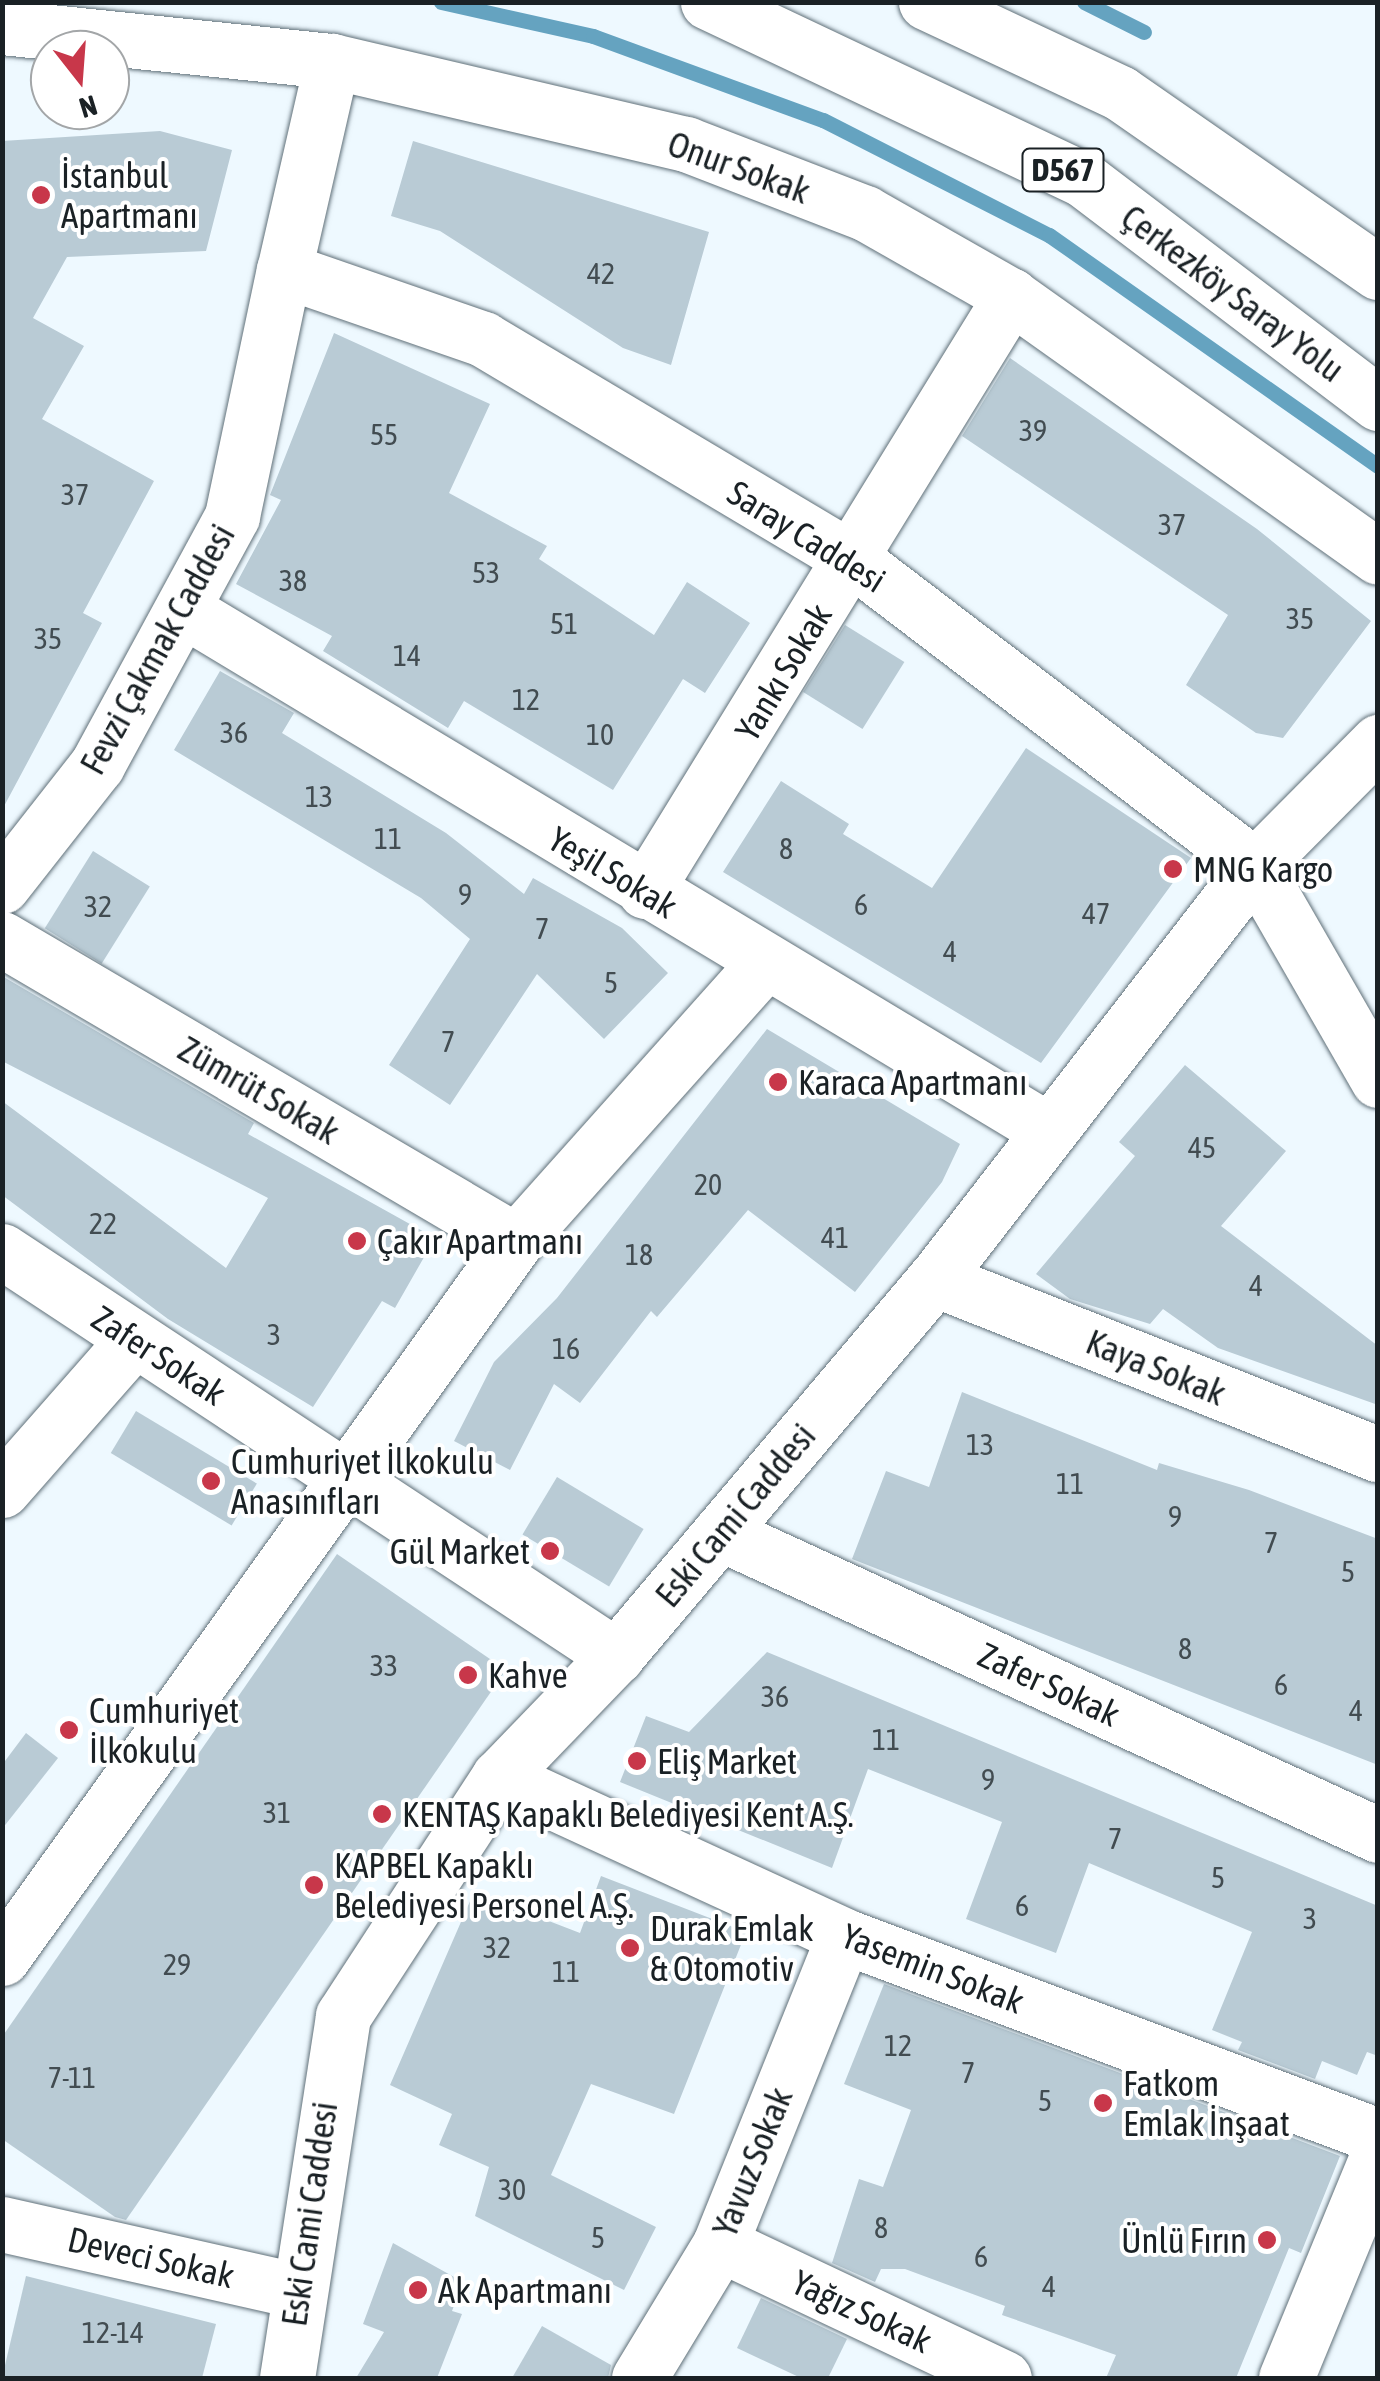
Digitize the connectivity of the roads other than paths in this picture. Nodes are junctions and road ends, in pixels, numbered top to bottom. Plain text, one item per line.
1 (708, 2) edge
2 (926, 2) edge
3 (2, 27) edge
4 (332, 61) junction
5 (284, 270) junction
6 (1378, 272) edge
7 (1011, 296) junction
8 (1378, 403) edge
9 (1378, 557) edge
10 (850, 558) junction
11 (184, 610) junction
12 (1378, 742) edge
13 (1255, 866) junction
14 (2, 886) edge
15 (645, 891) junction
16 (2, 939) edge
17 (764, 964) junction
18 (1378, 1080) edge
19 (1046, 1129) junction
20 (516, 1241) junction
21 (2, 1251) edge
22 (935, 1279) junction
23 (134, 1340) junction
24 (1378, 1454) edge
25 (341, 1474) junction
26 (2, 1490) edge
27 (720, 1533) junction
28 (616, 1656) junction
29 (499, 1777) junction
30 (1378, 1835) edge
31 (844, 1936) junction
32 (2, 1958) edge
33 (1378, 2136) edge
34 (1378, 2155) edge
35 (2, 2224) edge
36 (720, 2244) junction
37 (299, 2292) junction
38 (287, 2378) edge
39 (639, 2378) edge
40 (1004, 2378) edge
41 (1286, 2378) edge

1 - 8 main road, Çerkezköy Saray Yolu / D567
2 - 6 main road, D567
3 - 4 main road, Onur Sokak
4 - 5 main road
4 - 7 main road, Onur Sokak
5 - 10 main road, Saray Caddesi
5 - 11 main road, Fevzi Çakmak Caddesi
7 - 9 main road, Onur Sokak
7 - 10 main road, Yankı Sokak
10 - 13 main road, Saray Caddesi
10 - 15 main road, Yankı Sokak
11 - 14 main road, Fevzi Çakmak Caddesi
11 - 15 main road, Yeşil Sokak
12 - 13 main road, Eski Cami Caddesi
13 - 18 main road, Saray Caddesi
13 - 19 main road, Eski Cami Caddesi
15 - 17 main road, Yeşil Sokak
16 - 20 main road, Zümrüt Sokak
17 - 19 main road, Yeşil Sokak
17 - 20 main road
19 - 22 main road, Eski Cami Caddesi
20 - 25 main road
21 - 23 main road, Zafer Sokak
22 - 24 main road, Kaya Sokak
22 - 27 main road, Eski Cami Caddesi
23 - 25 main road, Zafer Sokak
23 - 26 main road
25 - 28 main road, Zafer Sokak
25 - 32 main road
27 - 28 main road, Eski Cami Caddesi
27 - 30 main road, Zafer Sokak
28 - 29 main road, Eski Cami Caddesi
29 - 31 main road, Yasemin Sokak
29 - 37 main road, Eski Cami Caddesi
31 - 33 main road, Yasemin Sokak
31 - 36 main road, Yavuz Sokak
34 - 41 main road
35 - 37 main road, Deveci Sokak
36 - 39 main road, Yavuz Sokak
36 - 40 main road, Yağız Sokak
37 - 38 main road, Eski Cami Caddesi

